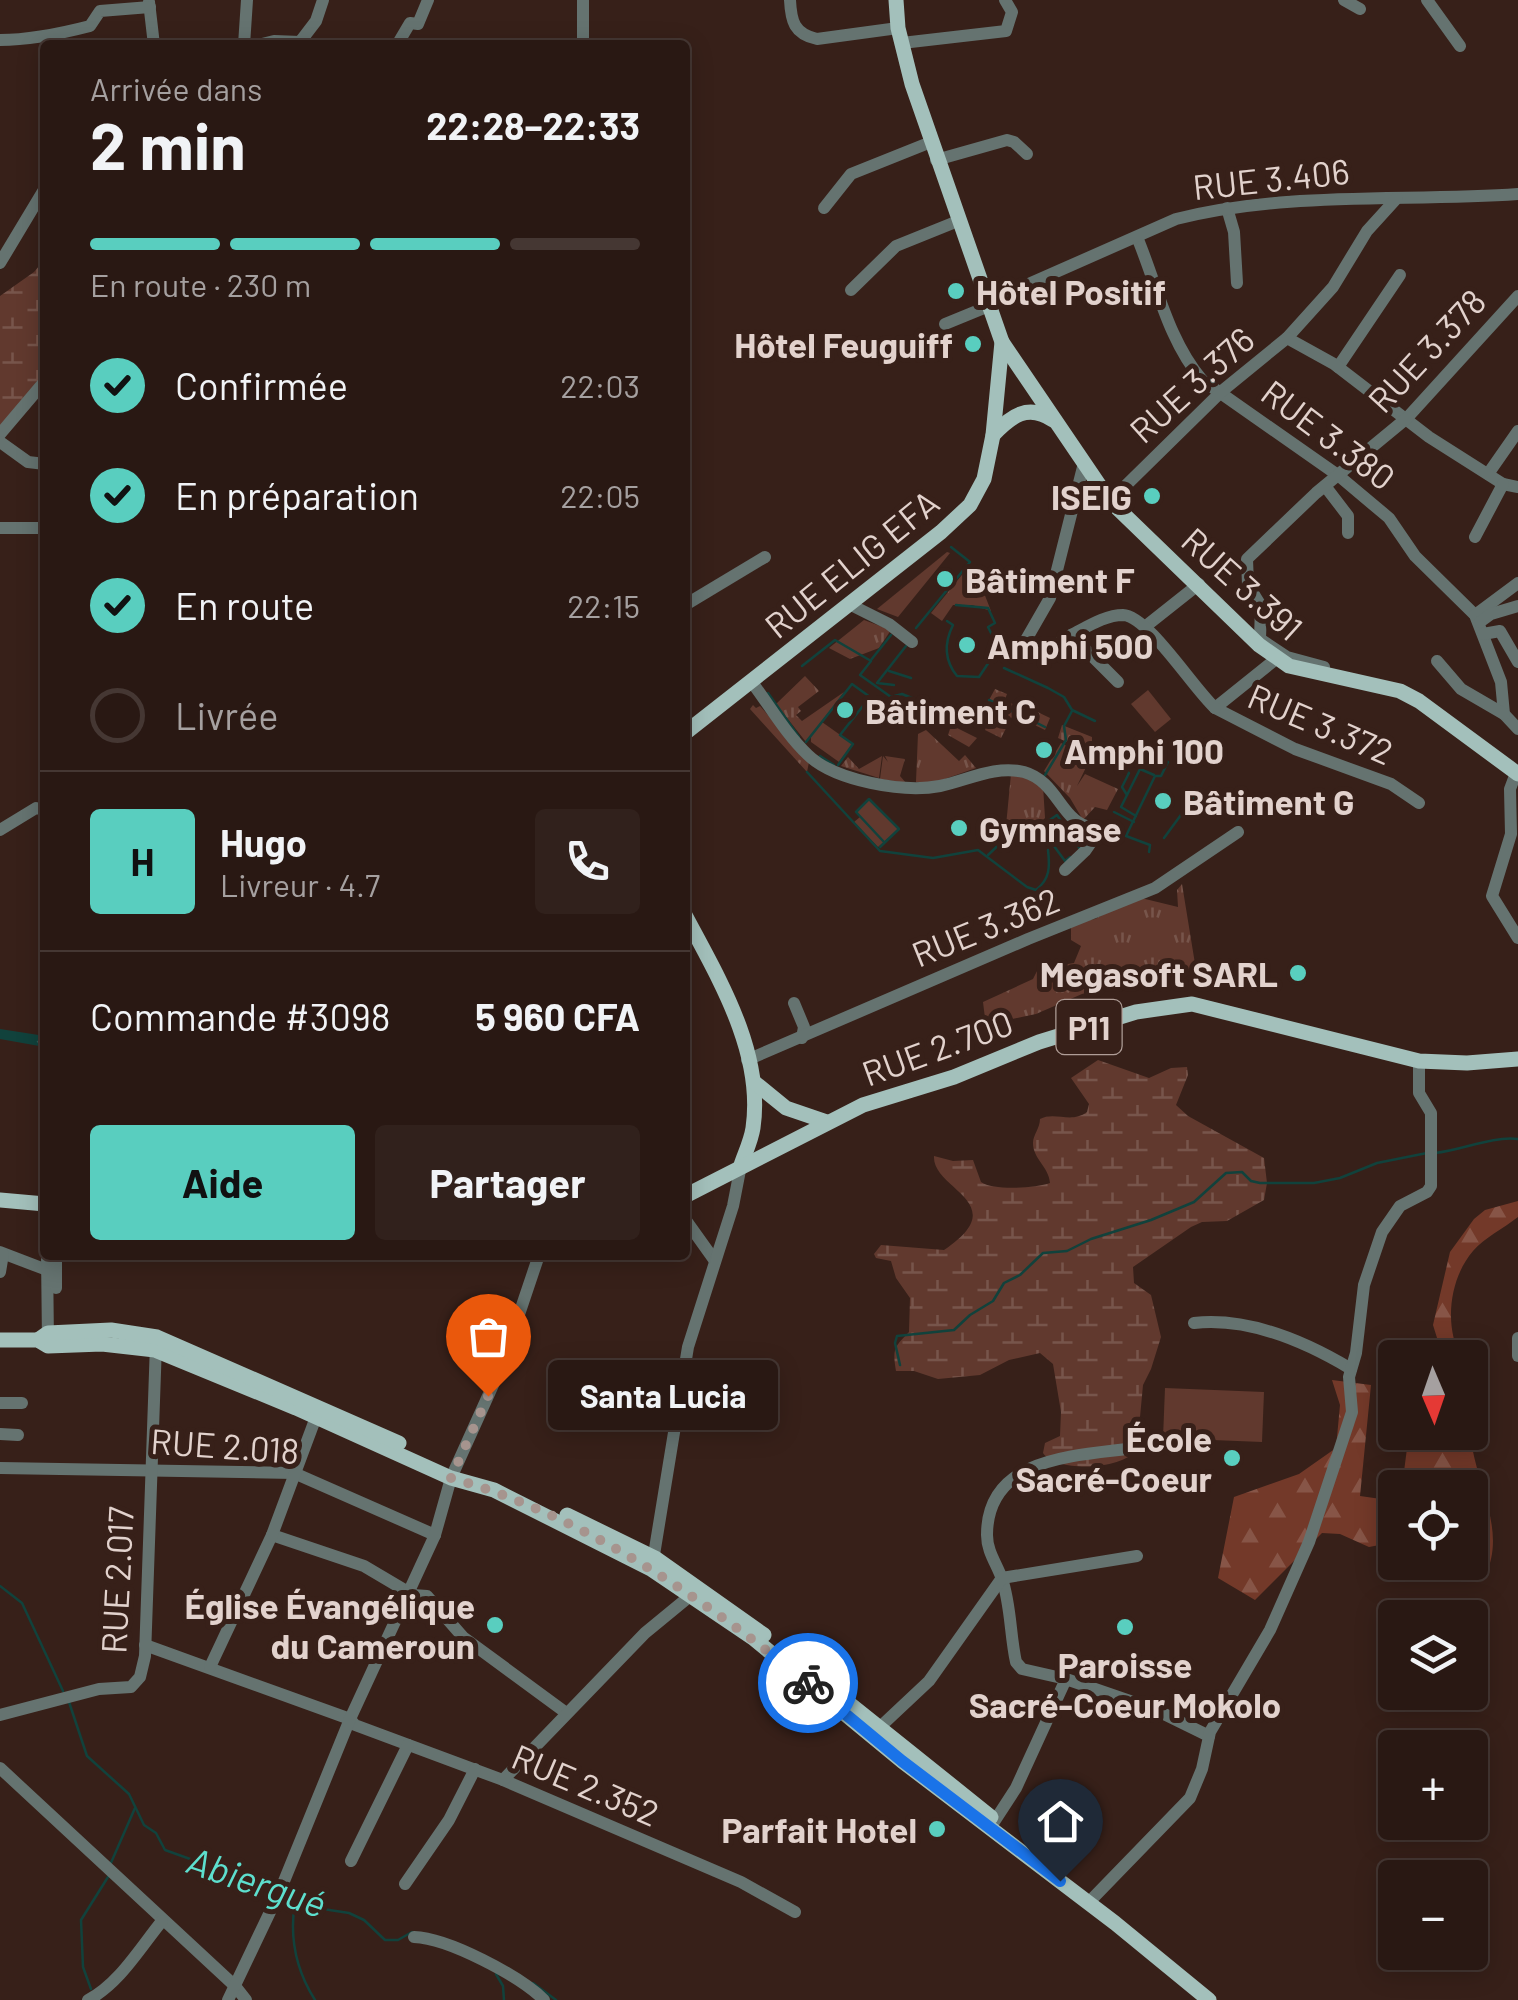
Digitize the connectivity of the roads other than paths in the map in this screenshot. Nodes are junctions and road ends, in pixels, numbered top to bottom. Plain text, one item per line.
1 (247, 0) edge
2 (323, 0) edge
3 (428, 0) edge
4 (582, 0) edge
5 (790, 0) edge
6 (896, 0) edge
7 (1005, 0) edge
8 (1344, 0) edge
9 (1427, 0) edge
10 (149, 3) edge
11 (1360, 10) dead end
12 (900, 36) junction
13 (0, 40) edge
14 (153, 40) edge
15 (244, 40) edge
16 (302, 40) edge
17 (400, 40) edge
18 (583, 40) edge
19 (1460, 46) dead end
20 (931, 142) junction
21 (1026, 154) dead end
22 (936, 160) junction
23 (1518, 194) edge
24 (40, 196) edge
25 (1397, 198) junction
26 (824, 208) dead end
27 (1227, 208) junction
28 (958, 221) junction
29 (1137, 237) junction
30 (2, 256) edge
31 (1400, 275) dead end
32 (1236, 284) dead end
33 (851, 290) dead end
34 (1518, 296) edge
35 (989, 304) junction
36 (944, 324) dead end
37 (1287, 338) junction
38 (1002, 342) junction
39 (1338, 367) junction
40 (40, 387) edge
41 (1222, 391) junction
42 (1407, 418) junction
43 (1061, 425) junction
44 (1518, 431) edge
45 (993, 436) junction
46 (0, 438) edge
47 (40, 463) edge
48 (1084, 463) junction
49 (1488, 474) junction
50 (1339, 476) junction
51 (1325, 486) junction
52 (1511, 486) edge
53 (1110, 501) junction
54 (0, 528) edge
55 (40, 528) edge
56 (1348, 533) dead end
57 (1475, 536) dead end
58 (765, 557) dead end
59 (1518, 583) edge
60 (1199, 584) junction
61 (690, 602) edge
62 (849, 604) junction
63 (1518, 606) edge
64 (1479, 624) junction
65 (1146, 626) junction
66 (1071, 635) junction
67 (912, 642) dead end
68 (1276, 659) junction
69 (1437, 661) dead end
70 (1518, 662) edge
71 (1354, 679) junction
72 (751, 681) junction
73 (1118, 682) dead end
74 (1215, 708) junction
75 (1504, 714) junction
76 (690, 729) edge
77 (1518, 729) edge
78 (1517, 773) edge
79 (1419, 803) dead end
80 (40, 808) edge
81 (0, 830) edge
82 (1238, 832) dead end
83 (1065, 870) dead end
84 (690, 935) edge
85 (1518, 938) edge
86 (794, 1003) dead end
87 (802, 1038) junction
88 (1518, 1059) edge
89 (747, 1060) junction
90 (1419, 1061) junction
91 (754, 1082) junction
92 (826, 1122) junction
93 (741, 1166) junction
94 (690, 1193) edge
95 (0, 1200) edge
96 (40, 1204) edge
97 (690, 1226) edge
98 (2, 1253) edge
99 (56, 1260) edge
100 (537, 1260) edge
101 (715, 1261) junction
102 (47, 1262) edge
103 (0, 1272) edge
104 (1194, 1323) dead end
105 (1518, 1338) edge
106 (50, 1339) junction
107 (0, 1340) edge
108 (156, 1344) junction
109 (1518, 1356) edge
110 (1351, 1369) junction
111 (0, 1403) edge
112 (22, 1403) dead end
113 (298, 1403) junction
114 (316, 1417) junction
115 (0, 1434) edge
116 (18, 1435) dead end
117 (1135, 1448) dead end
118 (0, 1468) edge
119 (151, 1470) junction
120 (294, 1474) junction
121 (453, 1474) junction
122 (272, 1534) junction
123 (435, 1536) junction
124 (1137, 1556) dead end
125 (653, 1563) junction
126 (1002, 1578) junction
127 (410, 1590) junction
128 (690, 1596) junction
129 (145, 1645) junction
130 (210, 1667) junction
131 (1066, 1679) junction
132 (565, 1712) junction
133 (0, 1716) edge
134 (350, 1719) junction
135 (880, 1728) junction
136 (1209, 1736) junction
137 (408, 1745) junction
138 (0, 1768) edge
139 (475, 1769) junction
140 (503, 1780) junction
141 (992, 1824) junction
142 (351, 1861) dead end
143 (405, 1884) dead end
144 (1093, 1898) junction
145 (795, 1912) dead end
146 (162, 1921) junction
147 (414, 1937) dead end
148 (235, 1986) junction
149 (88, 2000) edge
150 (228, 2000) edge
151 (246, 2000) edge
152 (544, 2000) edge
153 (1209, 2000) edge
154 (1220, 2000) edge

1 - 15 street
2 - 16 street
3 - 17 street
4 - 18 street
5 - 12 street
6 - 12 main road, RUE ELIG EFA
7 - 12 street
8 - 11 street
9 - 19 street
10 - 13 street
10 - 14 street
12 - 20 main road, RUE ELIG EFA
20 - 22 main road, RUE ELIG EFA
20 - 26 street
21 - 22 street
22 - 28 main road, RUE ELIG EFA
23 - 25 street, RUE 3.406
24 - 30 street
25 - 27 street, RUE 3.406
25 - 37 street
27 - 29 street, RUE 3.406
27 - 32 street
28 - 33 street
28 - 35 main road, RUE ELIG EFA
29 - 35 street, RUE 3.406
29 - 41 street, RUE 3.380
31 - 39 street
34 - 42 street, RUE 3.378
35 - 36 street, RUE 3.406
35 - 38 main road, RUE ELIG EFA
37 - 39 street, RUE 3.376
37 - 41 street, RUE 3.376
38 - 43 main road, RUE 3.391
38 - 45 main road, RUE ELIG EFA
39 - 42 street, RUE 3.376
40 - 46 street
41 - 50 street, RUE 3.380
41 - 53 street, RUE 3.376
42 - 49 street, RUE 3.376
42 - 50 street, RUE 3.378
43 - 45 main road
43 - 48 main road, RUE 3.391
44 - 49 street
45 - 62 main road, RUE ELIG EFA
46 - 47 street
48 - 53 main road, RUE 3.391
48 - 66 street
49 - 52 street, RUE 3.376
50 - 51 street, RUE 3.378
50 - 64 street, RUE 3.380
51 - 56 street
51 - 71 street, RUE 3.378
52 - 57 street
53 - 60 main road, RUE 3.391
54 - 55 street
58 - 61 street
59 - 64 street
60 - 65 street
60 - 68 main road, RUE 3.391
62 - 67 street
62 - 72 main road, RUE ELIG EFA
63 - 64 street
64 - 70 street
64 - 75 street, RUE 3.380
65 - 66 street
65 - 74 street
66 - 73 street
68 - 71 main road, RUE 3.391
68 - 74 street, RUE 3.372
69 - 75 street
71 - 78 main road, RUE 3.391
72 - 76 main road, RUE ELIG EFA
72 - 83 street
74 - 79 street, RUE 3.372
75 - 77 street
78 - 85 street
80 - 81 street
82 - 87 street, RUE 3.362
84 - 89 main road
86 - 87 street
87 - 89 street, RUE 3.362
88 - 90 main road, RUE 2.700 / P11
89 - 91 main road
90 - 92 main road, RUE 2.700 / P11
90 - 110 street
91 - 92 main road
91 - 93 main road
92 - 93 main road, RUE 2.700 / P11
93 - 94 main road, RUE 2.700 / P11
93 - 101 street
95 - 96 main road
97 - 101 street
98 - 102 street
98 - 103 street
99 - 106 street
100 - 121 street
101 - 125 street
102 - 106 street
104 - 110 street
105 - 109 street
106 - 107 main road
106 - 108 main road
108 - 113 main road
108 - 119 street, RUE 2.017
110 - 136 street
111 - 112 street
113 - 114 main road
113 - 121 main road
114 - 120 street
114 - 121 main road
115 - 116 street
117 - 126 street
118 - 119 street, RUE 2.018
119 - 120 street, RUE 2.018
119 - 129 street, RUE 2.017
120 - 122 street
120 - 123 street, RUE 2.018
121 - 123 street
121 - 125 main road
122 - 127 street
122 - 130 street
123 - 127 street
124 - 126 street
125 - 128 main road
125 - 135 main road
126 - 131 street
126 - 135 street
127 - 132 street
127 - 134 street
128 - 132 street
128 - 141 main road
129 - 130 street, RUE 2.352
129 - 133 street, RUE 2.017
130 - 134 street, RUE 2.352
131 - 136 street
131 - 141 street
132 - 140 street
134 - 137 street, RUE 2.352
134 - 148 street
135 - 141 main road
136 - 144 street
137 - 139 street, RUE 2.352
137 - 142 street
138 - 146 street
139 - 140 street, RUE 2.352
139 - 143 street
140 - 145 street, RUE 2.352
141 - 144 main road
141 - 153 main road
144 - 154 main road
146 - 148 street
146 - 149 street
147 - 152 street
148 - 150 street
148 - 151 street

